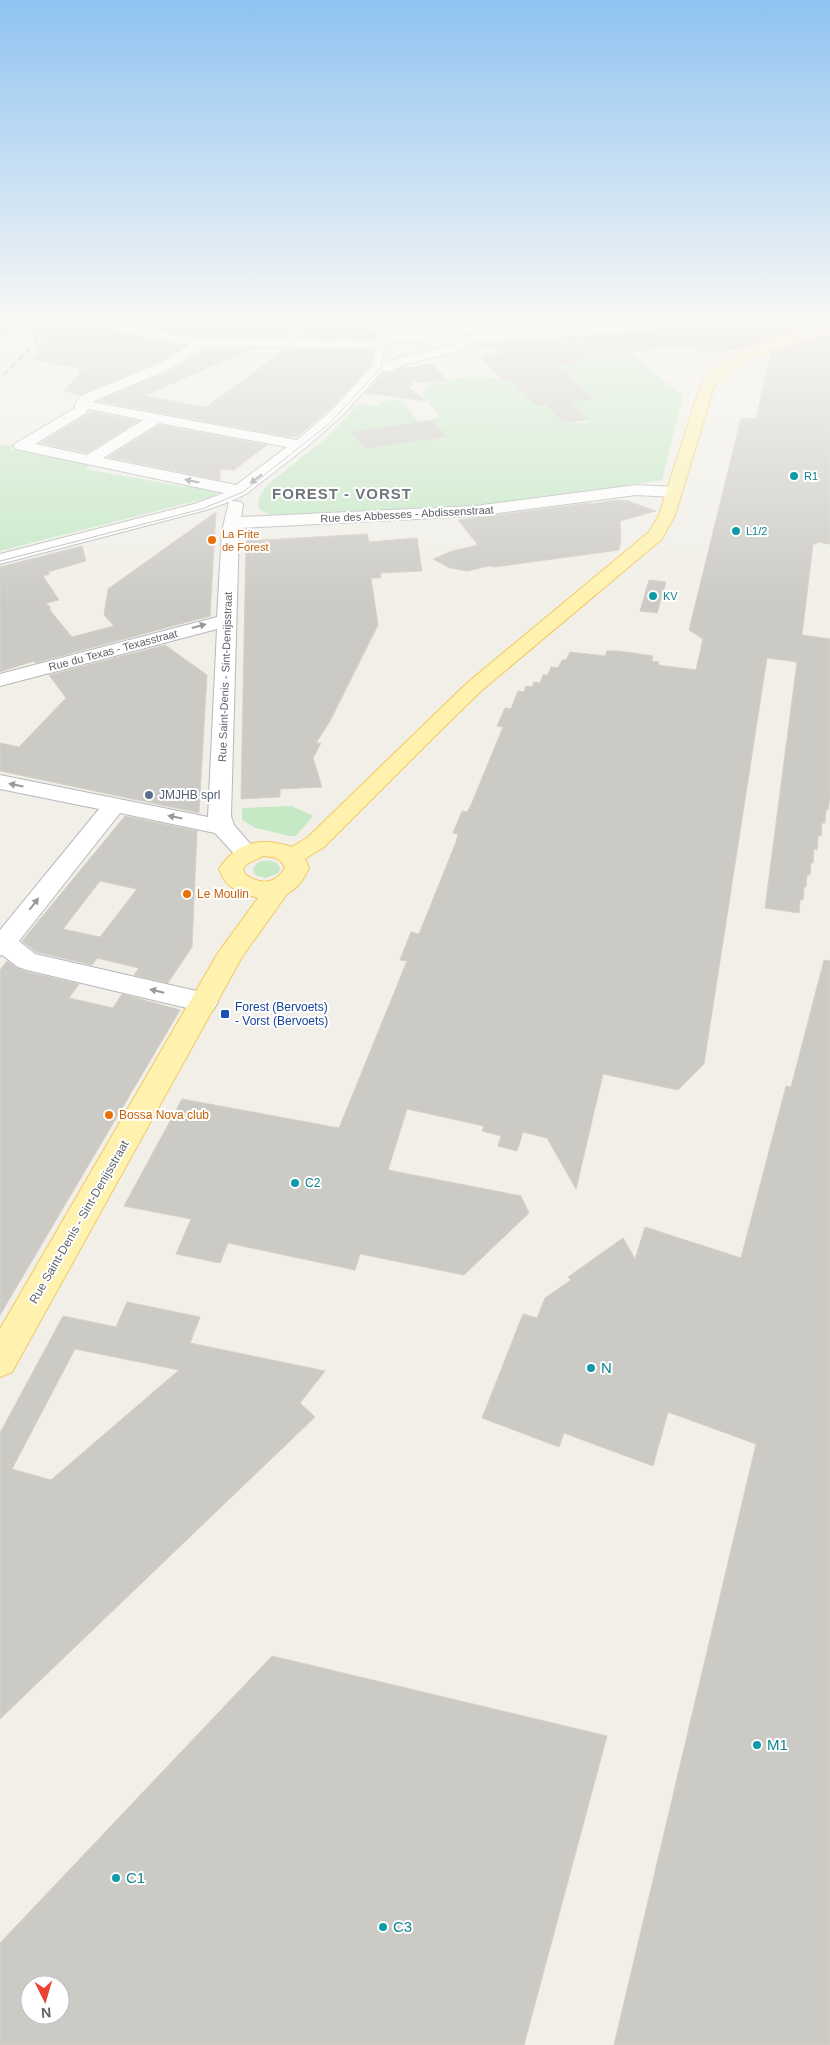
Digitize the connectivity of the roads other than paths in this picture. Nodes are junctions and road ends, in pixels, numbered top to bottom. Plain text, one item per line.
1 (74, 414) edge
2 (137, 414) edge
3 (335, 414) edge
4 (698, 414) edge
5 (156, 418) junction
6 (300, 445) junction
7 (91, 460) junction
8 (233, 495) junction
9 (673, 496) junction
10 (231, 523) junction
11 (0, 560) edge
12 (226, 623) junction
13 (0, 680) edge
14 (0, 782) edge
15 (114, 805) junction
16 (223, 827) junction
17 (246, 853) junction
18 (292, 857) junction
19 (237, 883) junction
20 (278, 888) junction
21 (2, 945) edge
22 (231, 953) junction
23 (204, 1002) junction
24 (0, 1361) edge

1 - 7 street
2 - 5 street
3 - 6 street
4 - 9 main road
5 - 6 street
5 - 7 street
6 -> 8 street
8 -> 7 street
8 - 10 street, Rue Saint-Denis - Sint-Denijsstraat
8 - 11 street
9 - 10 street, Rue des Abbesses - Abdissenstraat
9 - 18 main road
10 - 12 street, Rue Saint-Denis - Sint-Denijsstraat
13 -> 12 street, Rue du Texas - Texasstraat
12 - 16 street, Rue Saint-Denis - Sint-Denijsstraat
15 -> 14 street
16 -> 15 street
21 -> 15 street
16 - 17 street
17 - 18 main road
17 - 19 main road, Rue Saint-Denis - Sint-Denijsstraat
18 - 20 main road, Rue Saint-Denis - Sint-Denijsstraat
19 - 20 main road
19 - 22 main road, Rue Saint-Denis - Sint-Denijsstraat
20 - 22 main road, Rue Saint-Denis - Sint-Denijsstraat
23 -> 21 street
22 - 23 main road, Rue Saint-Denis - Sint-Denijsstraat
23 - 24 main road, Rue Saint-Denis - Sint-Denijsstraat

